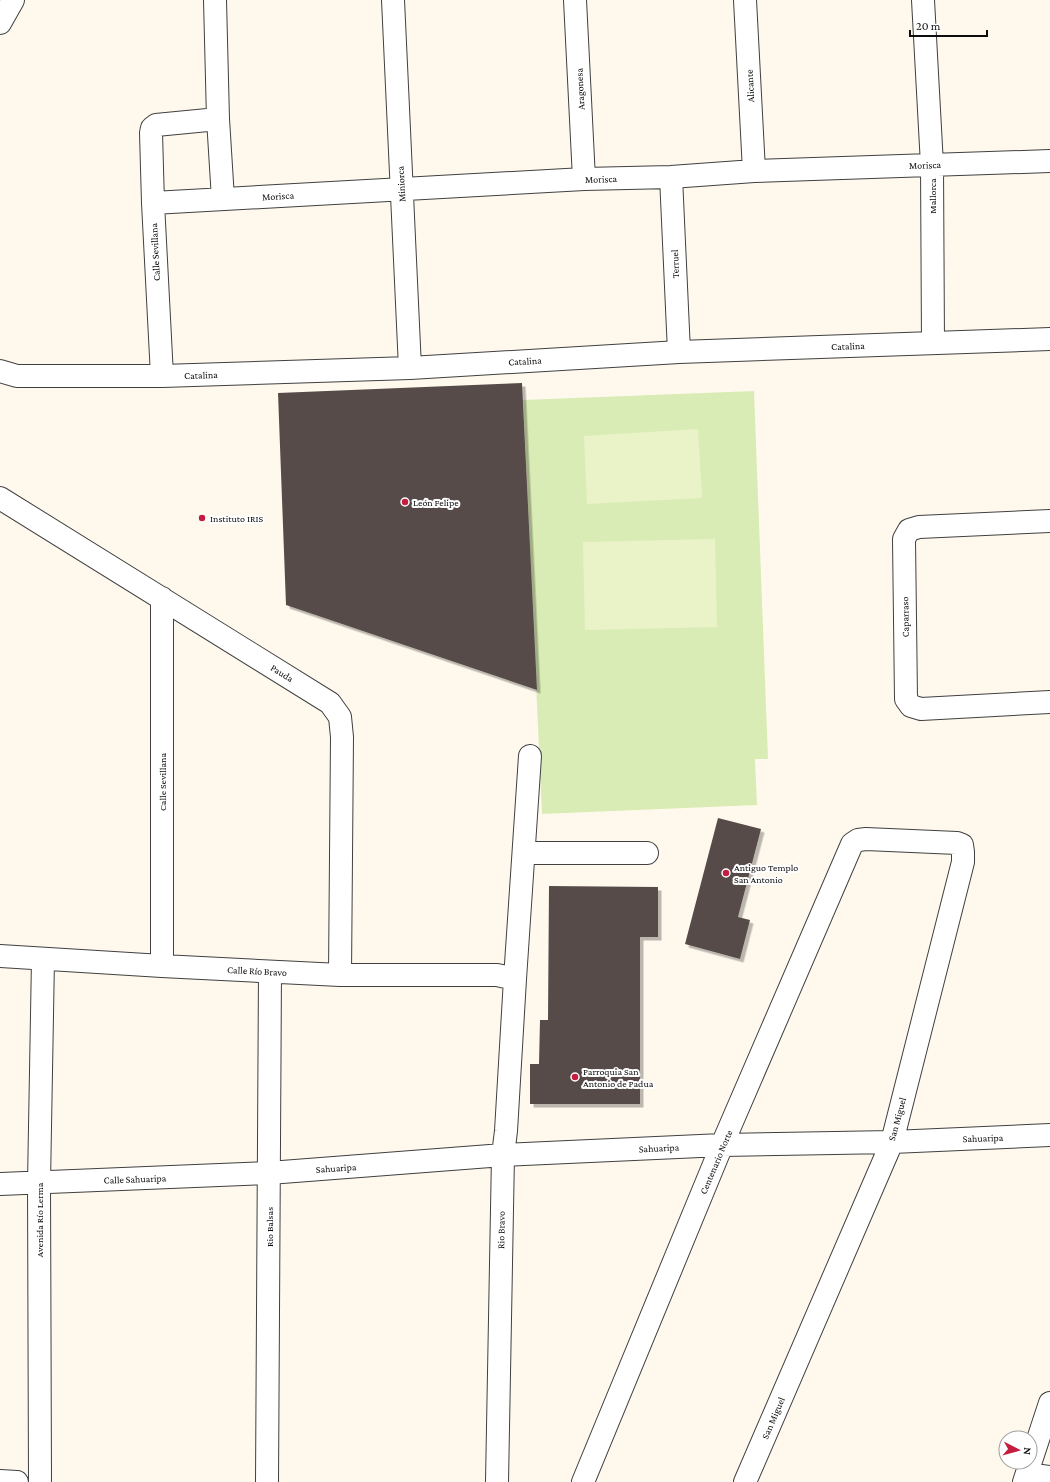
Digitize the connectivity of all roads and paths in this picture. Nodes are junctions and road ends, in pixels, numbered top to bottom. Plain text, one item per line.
1 (13, 0) edge
2 (215, 0) edge
3 (393, 0) edge
4 (575, 0) edge
5 (745, 0) edge
6 (923, 0) edge
7 (0, 23) edge
8 (218, 118) junction
9 (1050, 161) edge
10 (932, 165) junction
11 (754, 171) junction
12 (672, 177) junction
13 (584, 179) junction
14 (401, 188) junction
15 (223, 199) junction
16 (153, 203) junction
17 (1050, 339) edge
18 (933, 343) junction
19 (679, 352) junction
20 (410, 368) junction
21 (0, 371) edge
22 (162, 376) junction
23 (0, 498) edge
24 (1050, 521) edge
25 (162, 598) junction
26 (1050, 702) edge
27 (530, 756) dead end
28 (852, 844) joint
29 (648, 853) dead end
30 (524, 854) junction
31 (0, 956) edge
32 (43, 959) junction
33 (162, 966) junction
34 (270, 972) junction
35 (340, 975) junction
36 (515, 979) junction
37 (1050, 1135) edge
38 (892, 1142) junction
39 (722, 1146) junction
40 (503, 1155) junction
41 (269, 1173) junction
42 (39, 1183) junction
43 (0, 1184) edge
44 (1050, 1403) edge
45 (1050, 1477) edge
46 (1026, 1478) edge
47 (0, 1481) edge
48 (17, 1482) edge
49 (40, 1482) edge
50 (267, 1482) edge
51 (497, 1482) edge
52 (582, 1482) edge
53 (745, 1482) edge

1 - 7 street
2 - 8 street
3 - 14 street, Miniorca
4 - 13 street, Aragonesa
5 - 11 street, Alicante
6 - 10 street, Mallorca
8 - 15 street
8 - 16 street, Calle Sevillana
9 - 10 street, Morisca
10 - 11 street, Morisca
10 - 18 street, Mallorca
11 - 12 street, Morisca
12 - 13 street, Morisca
12 - 19 street, Terruel
13 - 14 street, Morisca
14 - 15 street, Morisca
14 - 20 street, Miniorca
15 - 16 street, Morisca
16 - 22 street, Calle Sevillana
17 - 18 street, Catalina
18 - 19 street, Catalina
19 - 20 street, Catalina
20 - 22 street, Catalina
21 - 22 street, Catalina
23 - 25 street, Pauda
24 - 26 street, Caparraso
25 - 33 street, Calle Sevillana
25 - 35 street, Pauda
27 - 30 street, Rio Bravo
28 - 38 street, San Miguel
28 - 39 street, Centenario Norte
29 - 30 street
30 - 36 street, Rio Bravo
31 - 32 street, Calle Río Bravo
32 - 33 street, Calle Río Bravo
32 - 42 street, Avenida Río Lerma
33 - 34 street, Calle Río Bravo
34 - 35 street, Calle Río Bravo
34 - 41 street, Rio Balsas
35 - 36 street, Calle Río Bravo
36 - 40 street, Rio Bravo
37 - 38 street, Sahuaripa
38 - 39 street, Sahuaripa
38 - 53 street, San Miguel
39 - 40 street, Sahuaripa
39 - 52 street, Centenario Norte
40 - 41 street, Sahuaripa
40 - 51 street, Rio Bravo
41 - 42 street, Calle Sahuaripa
41 - 50 street, Rio Balsas
42 - 43 street, Calle Sahuaripa
42 - 49 street, Avenida Río Lerma
44 - 46 street
45 - 46 street
47 - 48 street

